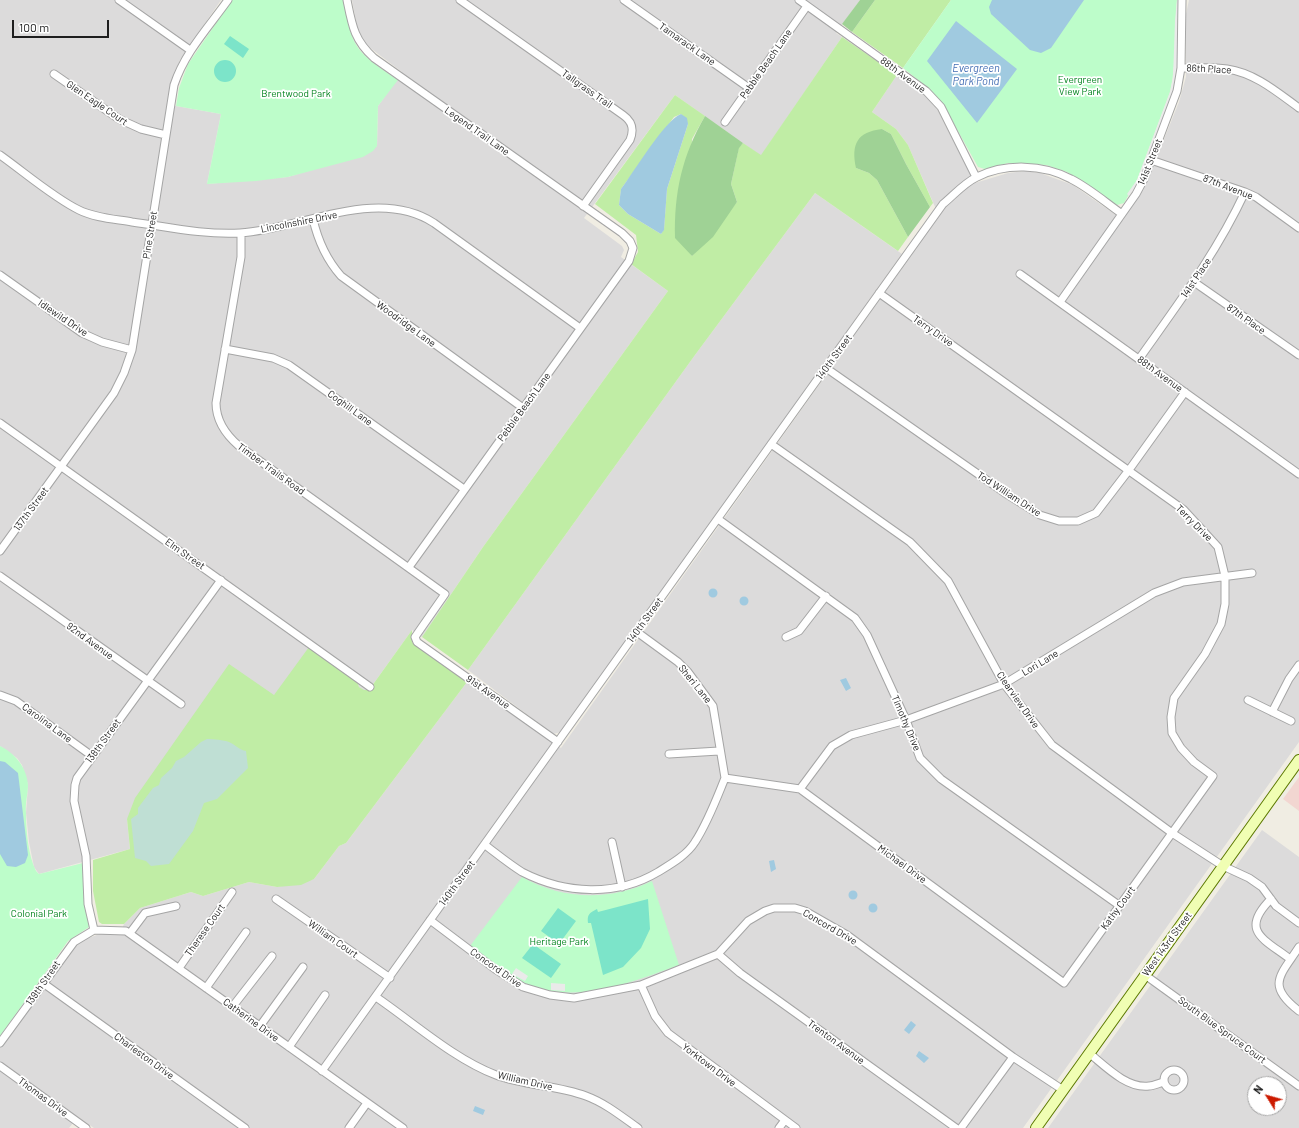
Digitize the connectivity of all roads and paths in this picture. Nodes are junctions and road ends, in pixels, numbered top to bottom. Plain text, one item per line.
1 (119, 0) edge
2 (228, 0) edge
3 (348, 0) edge
4 (460, 0) edge
5 (624, 0) edge
6 (799, 0) edge
7 (1182, 0) edge
8 (807, 6) junction
9 (190, 50) junction
10 (1181, 68) junction
11 (54, 74) dead end
12 (749, 88) junction
13 (1299, 108) edge
14 (724, 122) dead end
15 (166, 135) junction
16 (0, 155) edge
17 (1151, 160) junction
18 (976, 177) junction
19 (1245, 192) junction
20 (582, 206) junction
21 (1122, 214) junction
22 (313, 219) junction
23 (152, 225) junction
24 (1299, 228) edge
25 (241, 233) junction
26 (632, 244) joint
27 (1020, 274) dead end
28 (0, 275) edge
29 (1194, 282) junction
30 (879, 293) junction
31 (1060, 302) junction
32 (580, 328) junction
33 (225, 349) junction
34 (132, 350) junction
35 (1299, 355) edge
36 (1139, 359) junction
37 (826, 368) junction
38 (1185, 392) junction
39 (523, 408) junction
40 (0, 423) edge
41 (771, 444) junction
42 (61, 466) junction
43 (1129, 470) junction
44 (1299, 474) edge
45 (464, 489) junction
46 (718, 519) junction
47 (0, 551) edge
48 (409, 567) junction
49 (1252, 573) dead end
50 (0, 576) edge
51 (1225, 576) junction
52 (221, 580) junction
53 (826, 596) junction
54 (637, 632) junction
55 (786, 637) dead end
56 (417, 642) joint
57 (1299, 664) edge
58 (146, 681) junction
59 (1004, 684) junction
60 (370, 687) dead end
61 (0, 695) edge
62 (1248, 700) dead end
63 (181, 704) dead end
64 (1272, 712) junction
65 (906, 720) junction
66 (1291, 721) dead end
67 (558, 742) junction
68 (719, 751) junction
69 (669, 754) dead end
70 (92, 756) junction
71 (1299, 760) edge
72 (725, 778) junction
73 (800, 789) junction
74 (1172, 833) junction
75 (612, 842) dead end
76 (485, 845) junction
77 (1223, 866) junction
78 (622, 887) junction
79 (232, 892) dead end
80 (276, 899) dead end
81 (1271, 899) junction
82 (176, 906) dead end
83 (1120, 906) junction
84 (430, 920) junction
85 (1299, 923) edge
86 (94, 930) junction
87 (246, 932) dead end
88 (130, 933) junction
89 (1299, 947) edge
90 (718, 954) junction
91 (272, 956) dead end
92 (1290, 959) junction
93 (179, 968) junction
94 (303, 968) dead end
95 (1145, 975) junction
96 (390, 978) junction
97 (43, 983) junction
98 (1064, 983) joint
99 (641, 985) junction
100 (206, 988) junction
101 (325, 995) dead end
102 (376, 997) junction
103 (233, 1006) junction
104 (1299, 1011) edge
105 (260, 1026) junction
106 (0, 1043) edge
107 (289, 1046) junction
108 (1089, 1053) junction
109 (1013, 1057) junction
110 (0, 1066) edge
111 (322, 1071) junction
112 (1164, 1082) dead end
113 (1299, 1086) edge
114 (1063, 1090) junction
115 (367, 1102) junction
116 (785, 1120) junction
117 (86, 1128) edge
118 (244, 1128) edge
119 (349, 1128) edge
120 (403, 1128) edge
121 (638, 1128) edge
122 (779, 1128) edge
123 (796, 1128) edge
124 (956, 1128) edge
125 (961, 1128) edge
126 (1036, 1128) edge

1 - 9 street
2 - 9 street, Pine Street
3 - 20 street, Legend Trail Lane
4 - 20 street, Tallgrass Trail
5 - 12 street, Tamarack Lane
6 - 8 street, 88th Avenue
7 - 10 street, 141st Street
8 - 12 street, Pebble Beach Lane
8 - 18 street, 88th Avenue
9 - 15 street, Pine Street
10 - 13 street, 86th Place
10 - 17 street, 141st Street
11 - 15 street, Glen Eagle Court
12 - 14 street, Pebble Beach Lane
15 - 23 street, Pine Street
16 - 23 street, Lincolnshire Drive
17 - 19 street, 87th Avenue
17 - 21 street, 141st Street
18 - 21 street
18 - 30 street, 140th Street
19 - 24 street, 87th Avenue
19 - 29 street, 141st Place
20 - 26 street, Legend Trail Lane
21 - 31 street, 141st Street
22 - 25 street, Lincolnshire Drive
22 - 32 street, Lincolnshire Drive
22 - 39 street, Woodridge Lane
23 - 25 street, Lincolnshire Drive
23 - 34 street, Pine Street
25 - 33 street, Timber Trails Road
26 - 32 street, Pebble Beach Lane
27 - 31 street, 88th Avenue
28 - 34 street, Idlewild Drive
29 - 35 street, 87th Place
29 - 36 street, 141st Place
30 - 37 street, 140th Street
30 - 43 street, Terry Drive
31 - 36 street, 88th Avenue
32 - 39 street, Pebble Beach Lane
33 - 45 street, Coghill Lane
33 - 48 street, Timber Trails Road
34 - 42 street, Pine Street
36 - 38 street, 88th Avenue
37 - 41 street, 140th Street
37 - 43 street, Tod William Drive
38 - 43 street, Tod William Drive
38 - 44 street, 88th Avenue
39 - 45 street, Pebble Beach Lane
40 - 42 street, Elm Street
41 - 46 street, 140th Street
41 - 59 street, Clearview Drive
42 - 47 street, 137th Street
42 - 52 street, Elm Street
43 - 51 street, Terry Drive
45 - 48 street, Pebble Beach Lane
46 - 53 street, Timothy Drive
46 - 54 street, 140th Street
48 - 56 street, Timber Trails Road
49 - 51 street, Lori Lane
50 - 58 street, 92nd Avenue
51 - 59 street, Lori Lane
51 - 74 street, Terry Drive
52 - 58 street, 138th Street
52 - 60 street, Elm Street
53 - 55 street
53 - 65 street, Timothy Drive
54 - 67 street, 140th Street
54 - 68 street, Sheri Lane
56 - 67 street, 91st Avenue
57 - 64 street
58 - 63 street, 92nd Avenue
58 - 70 street, 138th Street
59 - 65 street, Lori Lane
59 - 74 street, Clearview Drive
61 - 70 street, Carolina Lane
62 - 64 street
64 - 66 street
65 - 73 street, Lori Lane
65 - 83 street, Timothy Drive
67 - 76 street, 140th Street
68 - 69 street
68 - 72 street, Sheri Lane
70 - 86 street, 138th Street
71 - 77 main road, West 143rd Street
72 - 73 street, Michael Drive
72 - 78 street
73 - 98 street, Michael Drive
74 - 77 street, Clearview Drive
74 - 83 street, Kathy Court
75 - 78 street
76 - 78 street
76 - 84 street, 140th Street
77 - 81 street, Clearview Drive
77 - 95 main road, West 143rd Street
79 - 93 street, Therese Court
80 - 96 street, William Court
81 - 85 street, Clearview Drive
81 - 92 street
82 - 88 street
83 - 98 street, Kathy Court
84 - 96 street, 140th Street
84 - 99 street, Concord Drive
86 - 88 street, Catherine Drive
86 - 97 street, 139th Street
87 - 100 street
88 - 93 street, Catherine Drive
89 - 92 street
90 - 99 street, Concord Drive
90 - 109 street, Concord Drive
90 - 124 street, Trenton Avenue
91 - 103 street
92 - 104 street
93 - 100 street, Catherine Drive
94 - 105 street
95 - 108 main road, West 143rd Street
95 - 113 street, South Blue Spruce Court
96 - 102 street, 140th Street
97 - 106 street, 139th Street
97 - 118 street, Charleston Drive
99 - 116 street, Yorktown Drive
100 - 103 street, Catherine Drive
101 - 107 street
102 - 111 street, 140th Street
102 - 121 street, William Drive
103 - 105 street, Catherine Drive
105 - 107 street, Catherine Drive
107 - 111 street, Catherine Drive
108 - 112 street
108 - 114 main road, West 143rd Street
109 - 114 street, Concord Drive
109 - 125 street
110 - 117 street, Thomas Drive
111 - 115 street, Catherine Drive
114 - 126 main road, West 143rd Street
115 - 119 street
115 - 120 street, Catherine Drive
116 - 122 street
116 - 123 street, Yorktown Drive

